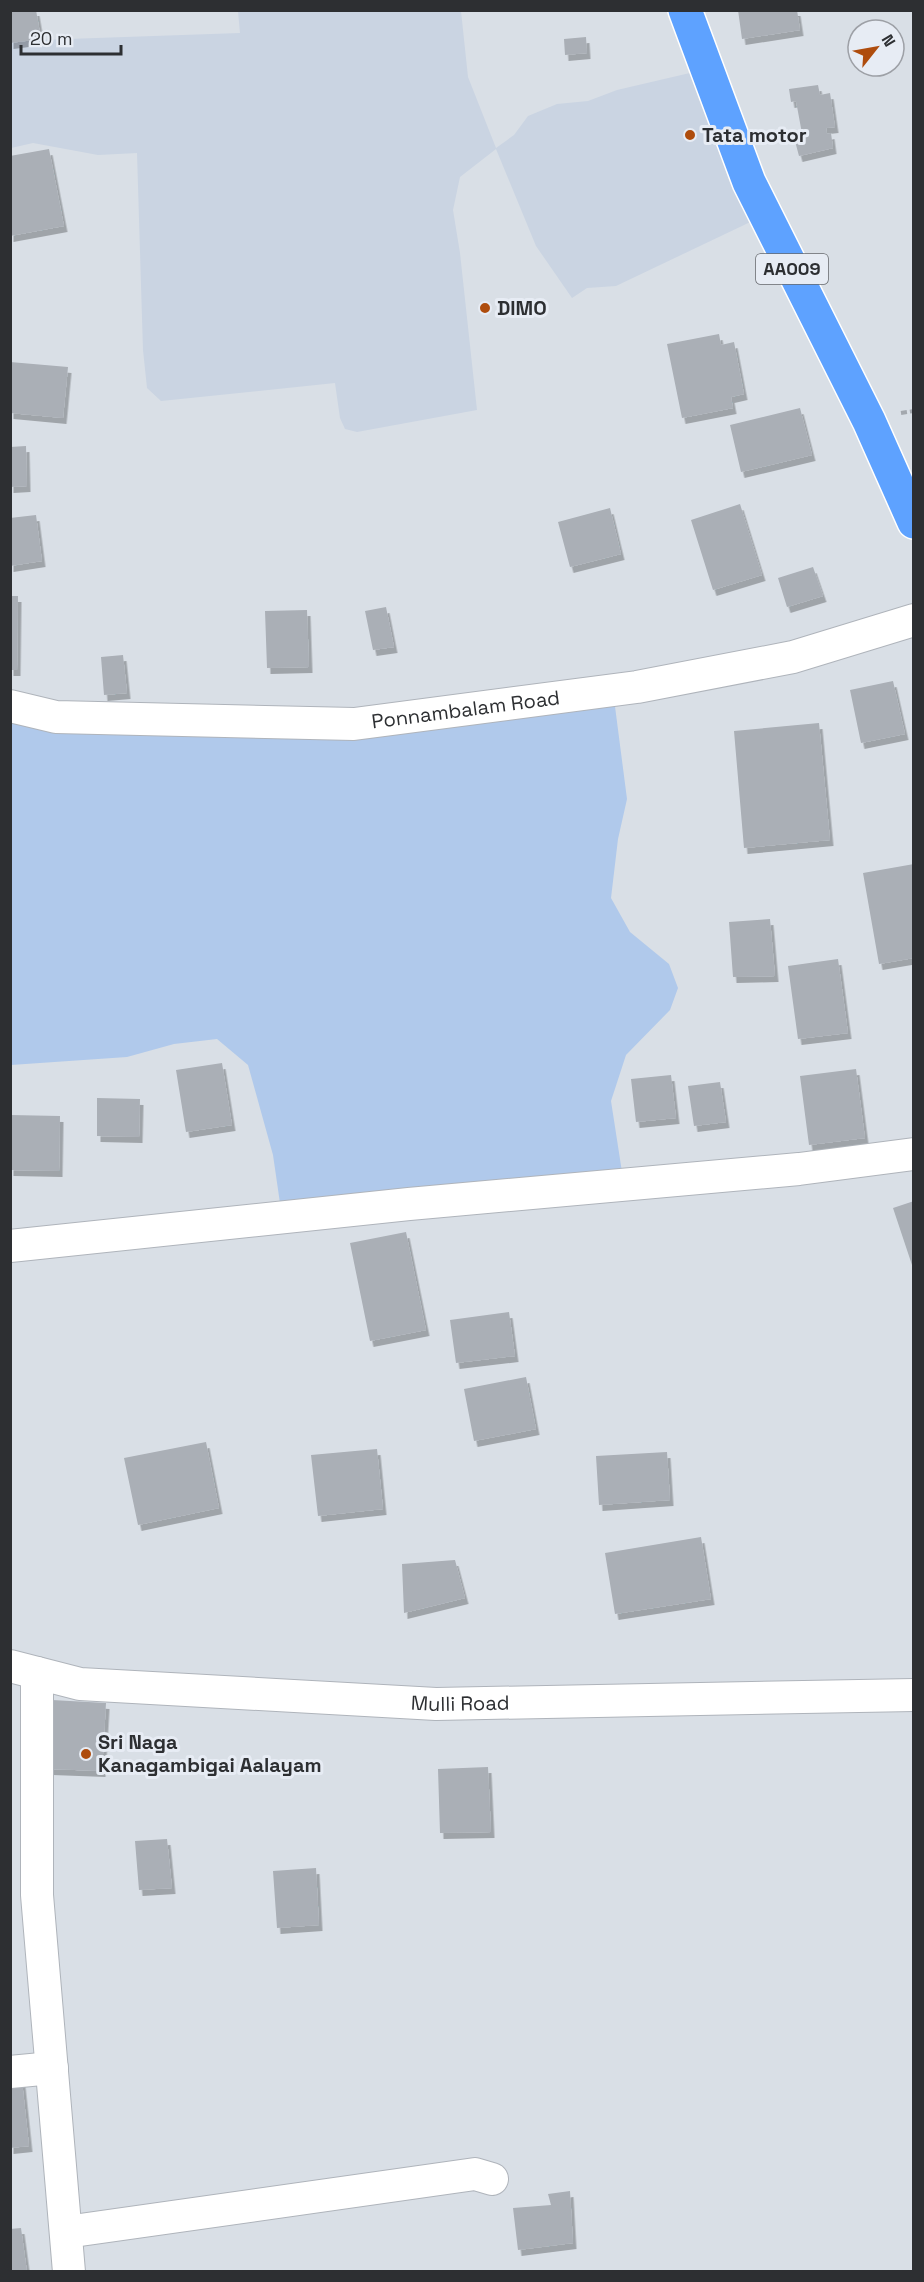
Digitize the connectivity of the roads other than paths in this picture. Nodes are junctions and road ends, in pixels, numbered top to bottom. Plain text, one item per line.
1 (685, 10) edge
2 (914, 522) edge
3 (914, 620) edge
4 (10, 706) edge
5 (914, 1154) edge
6 (10, 1246) edge
7 (24, 1669) edge
8 (914, 1695) edge
9 (52, 2068) junction
10 (10, 2072) edge
11 (492, 2179) dead end
12 (66, 2232) junction
13 (69, 2271) edge

1 - 2 highway, AA009
3 - 4 street, Ponnambalam Road
5 - 6 street
7 - 8 street, Mulli Road
7 - 9 street
9 - 10 street
9 - 12 street
11 - 12 street
12 - 13 street

